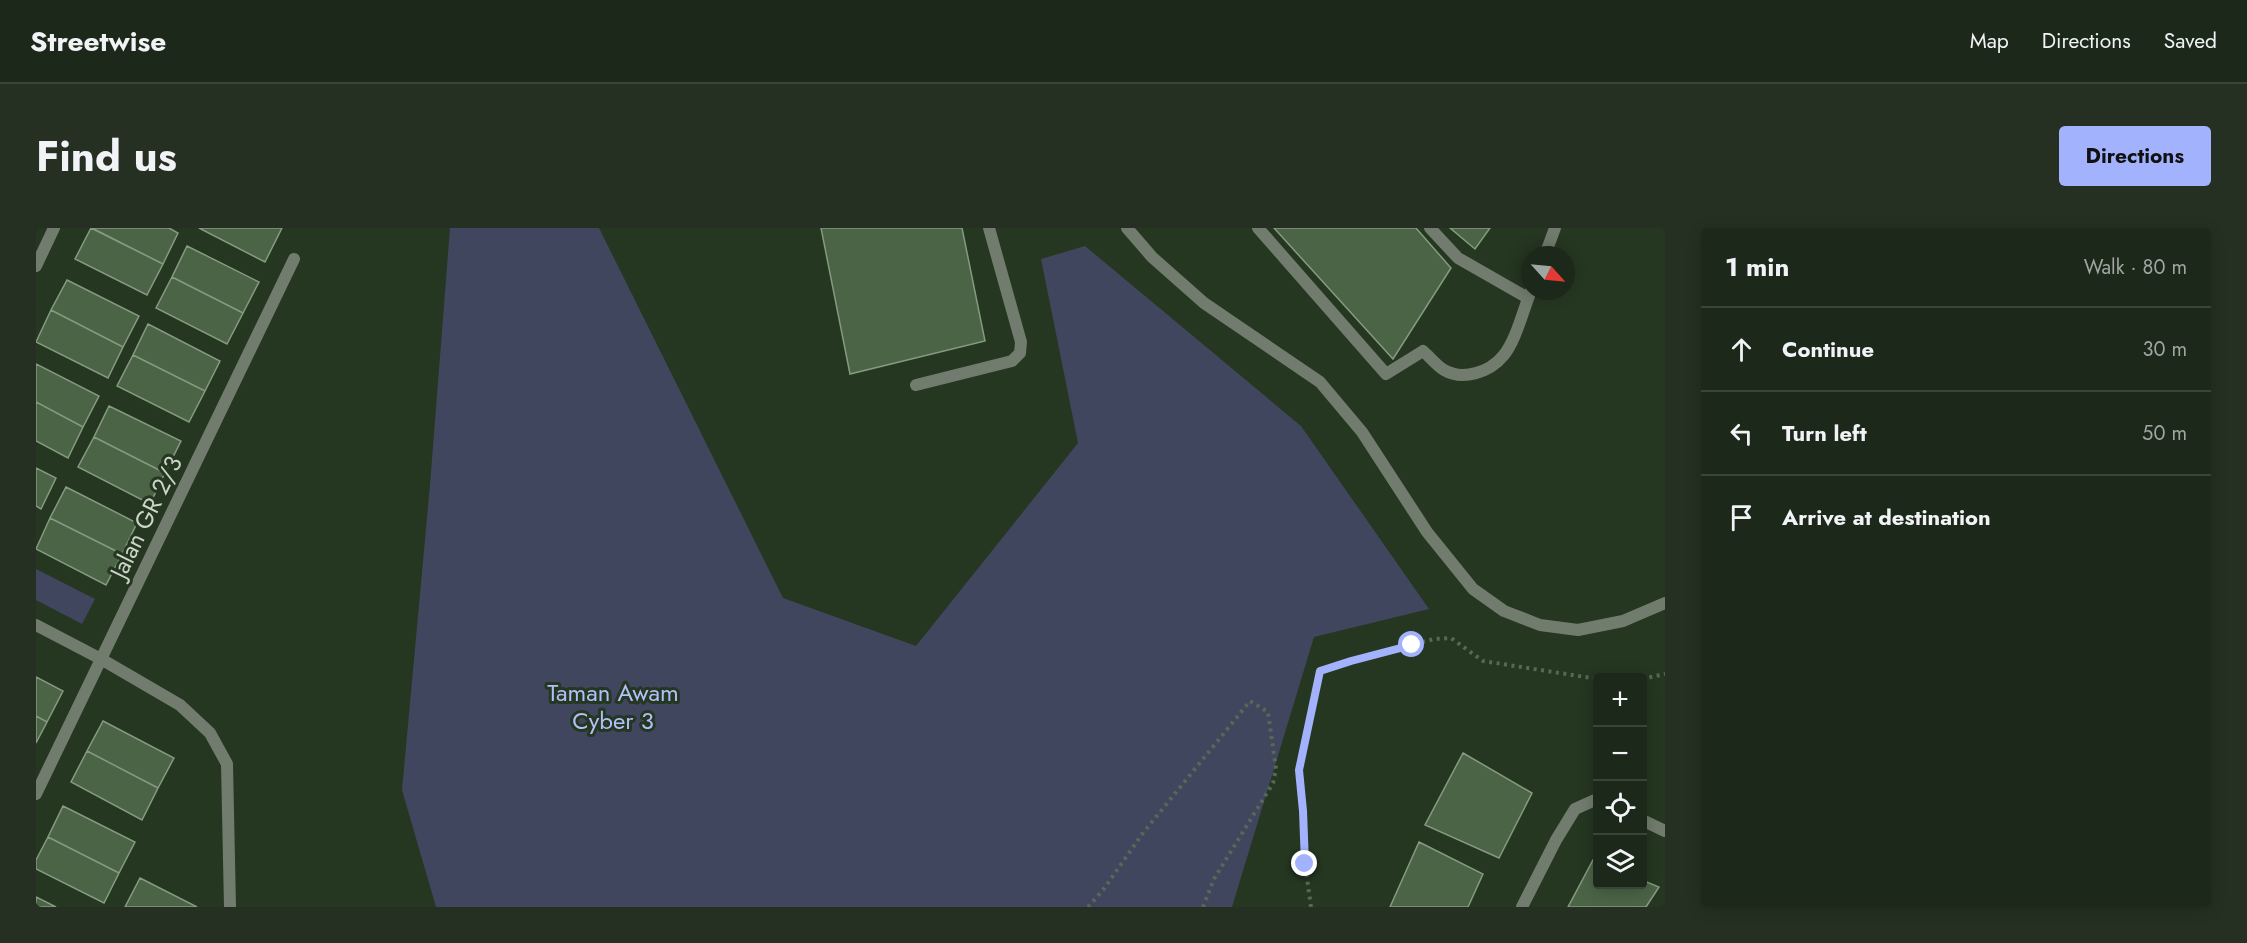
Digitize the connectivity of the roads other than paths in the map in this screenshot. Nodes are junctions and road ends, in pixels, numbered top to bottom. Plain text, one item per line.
1 (54, 228) edge
2 (989, 228) edge
3 (1127, 228) edge
4 (1258, 228) edge
5 (1430, 228) edge
6 (1555, 228) edge
7 (1548, 246) edge
8 (294, 259) dead end
9 (36, 266) edge
10 (1521, 291) edge
11 (1527, 300) edge
12 (916, 385) dead end
13 (1665, 603) edge
14 (36, 625) edge
15 (101, 659) junction
16 (36, 794) edge
17 (1593, 802) edge
18 (1647, 822) edge
19 (1665, 831) edge
20 (230, 907) edge
21 (1522, 907) edge

1 - 9 street
2 - 12 street
3 - 13 street
4 - 11 street
5 - 10 street
6 - 7 street
8 - 15 street, Jalan GR 2/3
14 - 15 street
15 - 16 street, Jalan GR 2/3
15 - 20 street
17 - 21 street
18 - 19 street

